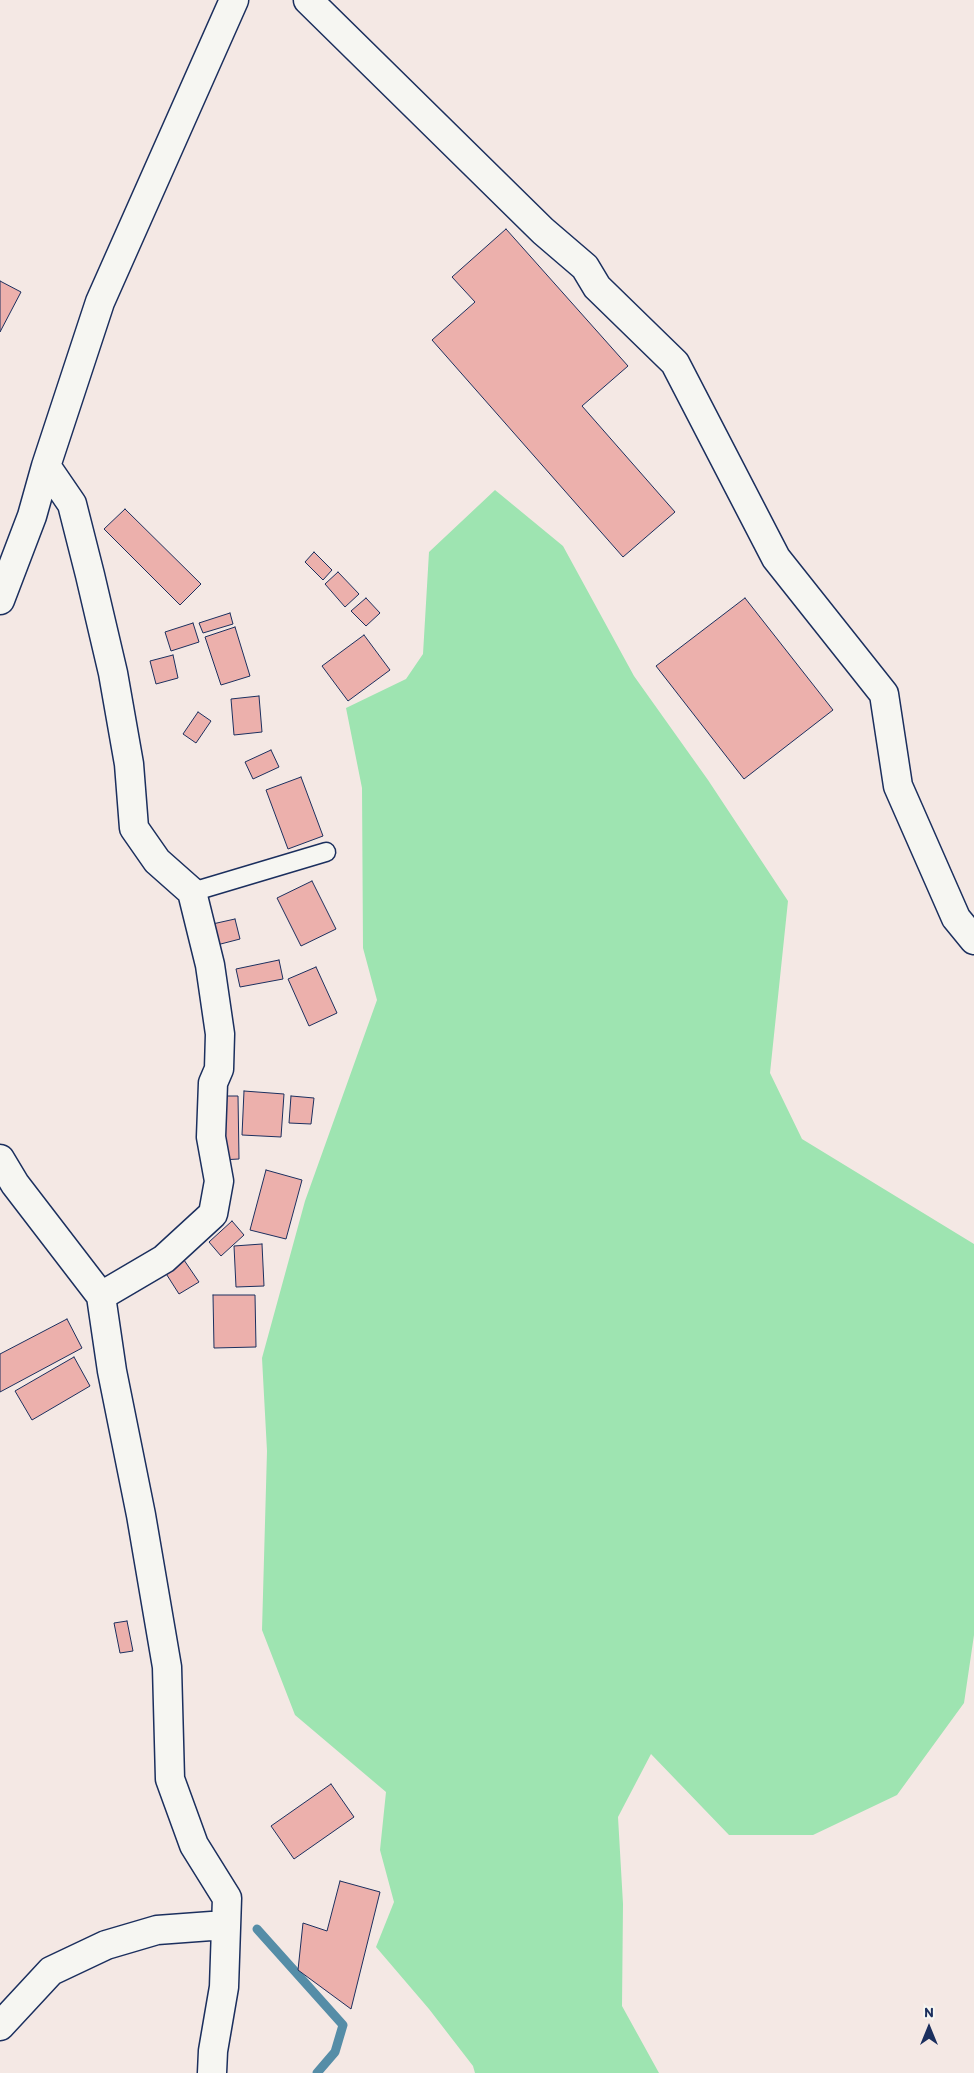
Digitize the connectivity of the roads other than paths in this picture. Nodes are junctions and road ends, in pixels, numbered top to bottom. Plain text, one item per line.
1 (234, 0) edge
2 (308, 0) edge
3 (46, 466) junction
4 (0, 600) edge
5 (326, 852) dead end
6 (192, 892) junction
7 (974, 940) edge
8 (0, 1159) edge
9 (101, 1296) junction
10 (225, 1925) junction
11 (0, 2026) edge
12 (212, 2062) edge
13 (192, 2073) edge

1 - 3 street
2 - 7 street
3 - 4 street
3 - 6 street
5 - 6 lane
6 - 9 street
8 - 9 street
9 - 10 street
10 - 11 street
10 - 12 street
12 - 13 street

